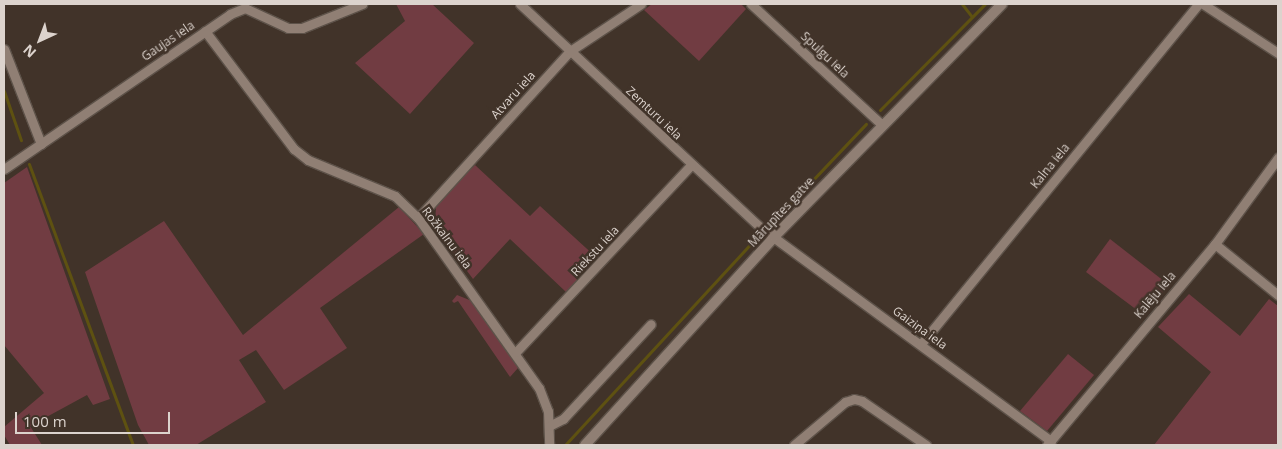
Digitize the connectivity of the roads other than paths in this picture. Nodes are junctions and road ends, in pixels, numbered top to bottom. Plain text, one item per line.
1 (362, 4) edge
2 (520, 4) edge
3 (641, 4) edge
4 (751, 4) edge
5 (1002, 4) edge
6 (1198, 4) edge
7 (1203, 4) edge
8 (205, 31) junction
9 (4, 49) edge
10 (570, 51) junction
11 (1278, 53) edge
12 (881, 124) junction
13 (40, 144) junction
14 (1278, 158) edge
15 (691, 165) junction
16 (4, 170) edge
17 (418, 218) junction
18 (774, 237) junction
19 (1215, 244) junction
20 (1278, 295) edge
21 (651, 324) dead end
22 (921, 344) junction
23 (516, 352) junction
24 (549, 426) junction
25 (1049, 443) edge
26 (547, 445) edge
27 (585, 445) edge
28 (794, 445) edge
29 (926, 445) edge

1 - 8 street, Gaujas iela
2 - 10 street, Zemturu iela
3 - 10 street, Atvaru iela
4 - 12 street, Spulgu iela
5 - 12 street, Mārupītes gatve
6 - 22 street, Kalna iela
7 - 11 street
8 - 13 street, Gaujas iela
8 - 17 street, Rožkalnu iela
9 - 13 street
10 - 15 street, Zemturu iela
10 - 17 street, Atvaru iela
12 - 18 street, Mārupītes gatve
13 - 16 street, Gaujas iela
14 - 19 street, Kalēju iela
15 - 18 street, Zemturu iela
15 - 23 street, Riekstu iela
17 - 23 street, Rožkalnu iela
18 - 22 street, Gaiziņa iela
18 - 27 street, Mārupītes gatve
19 - 20 street
19 - 25 street, Kalēju iela
21 - 24 street
22 - 25 street, Gaiziņa iela
23 - 24 street, Rožkalnu iela
24 - 26 street, Rožkalnu iela
28 - 29 street

